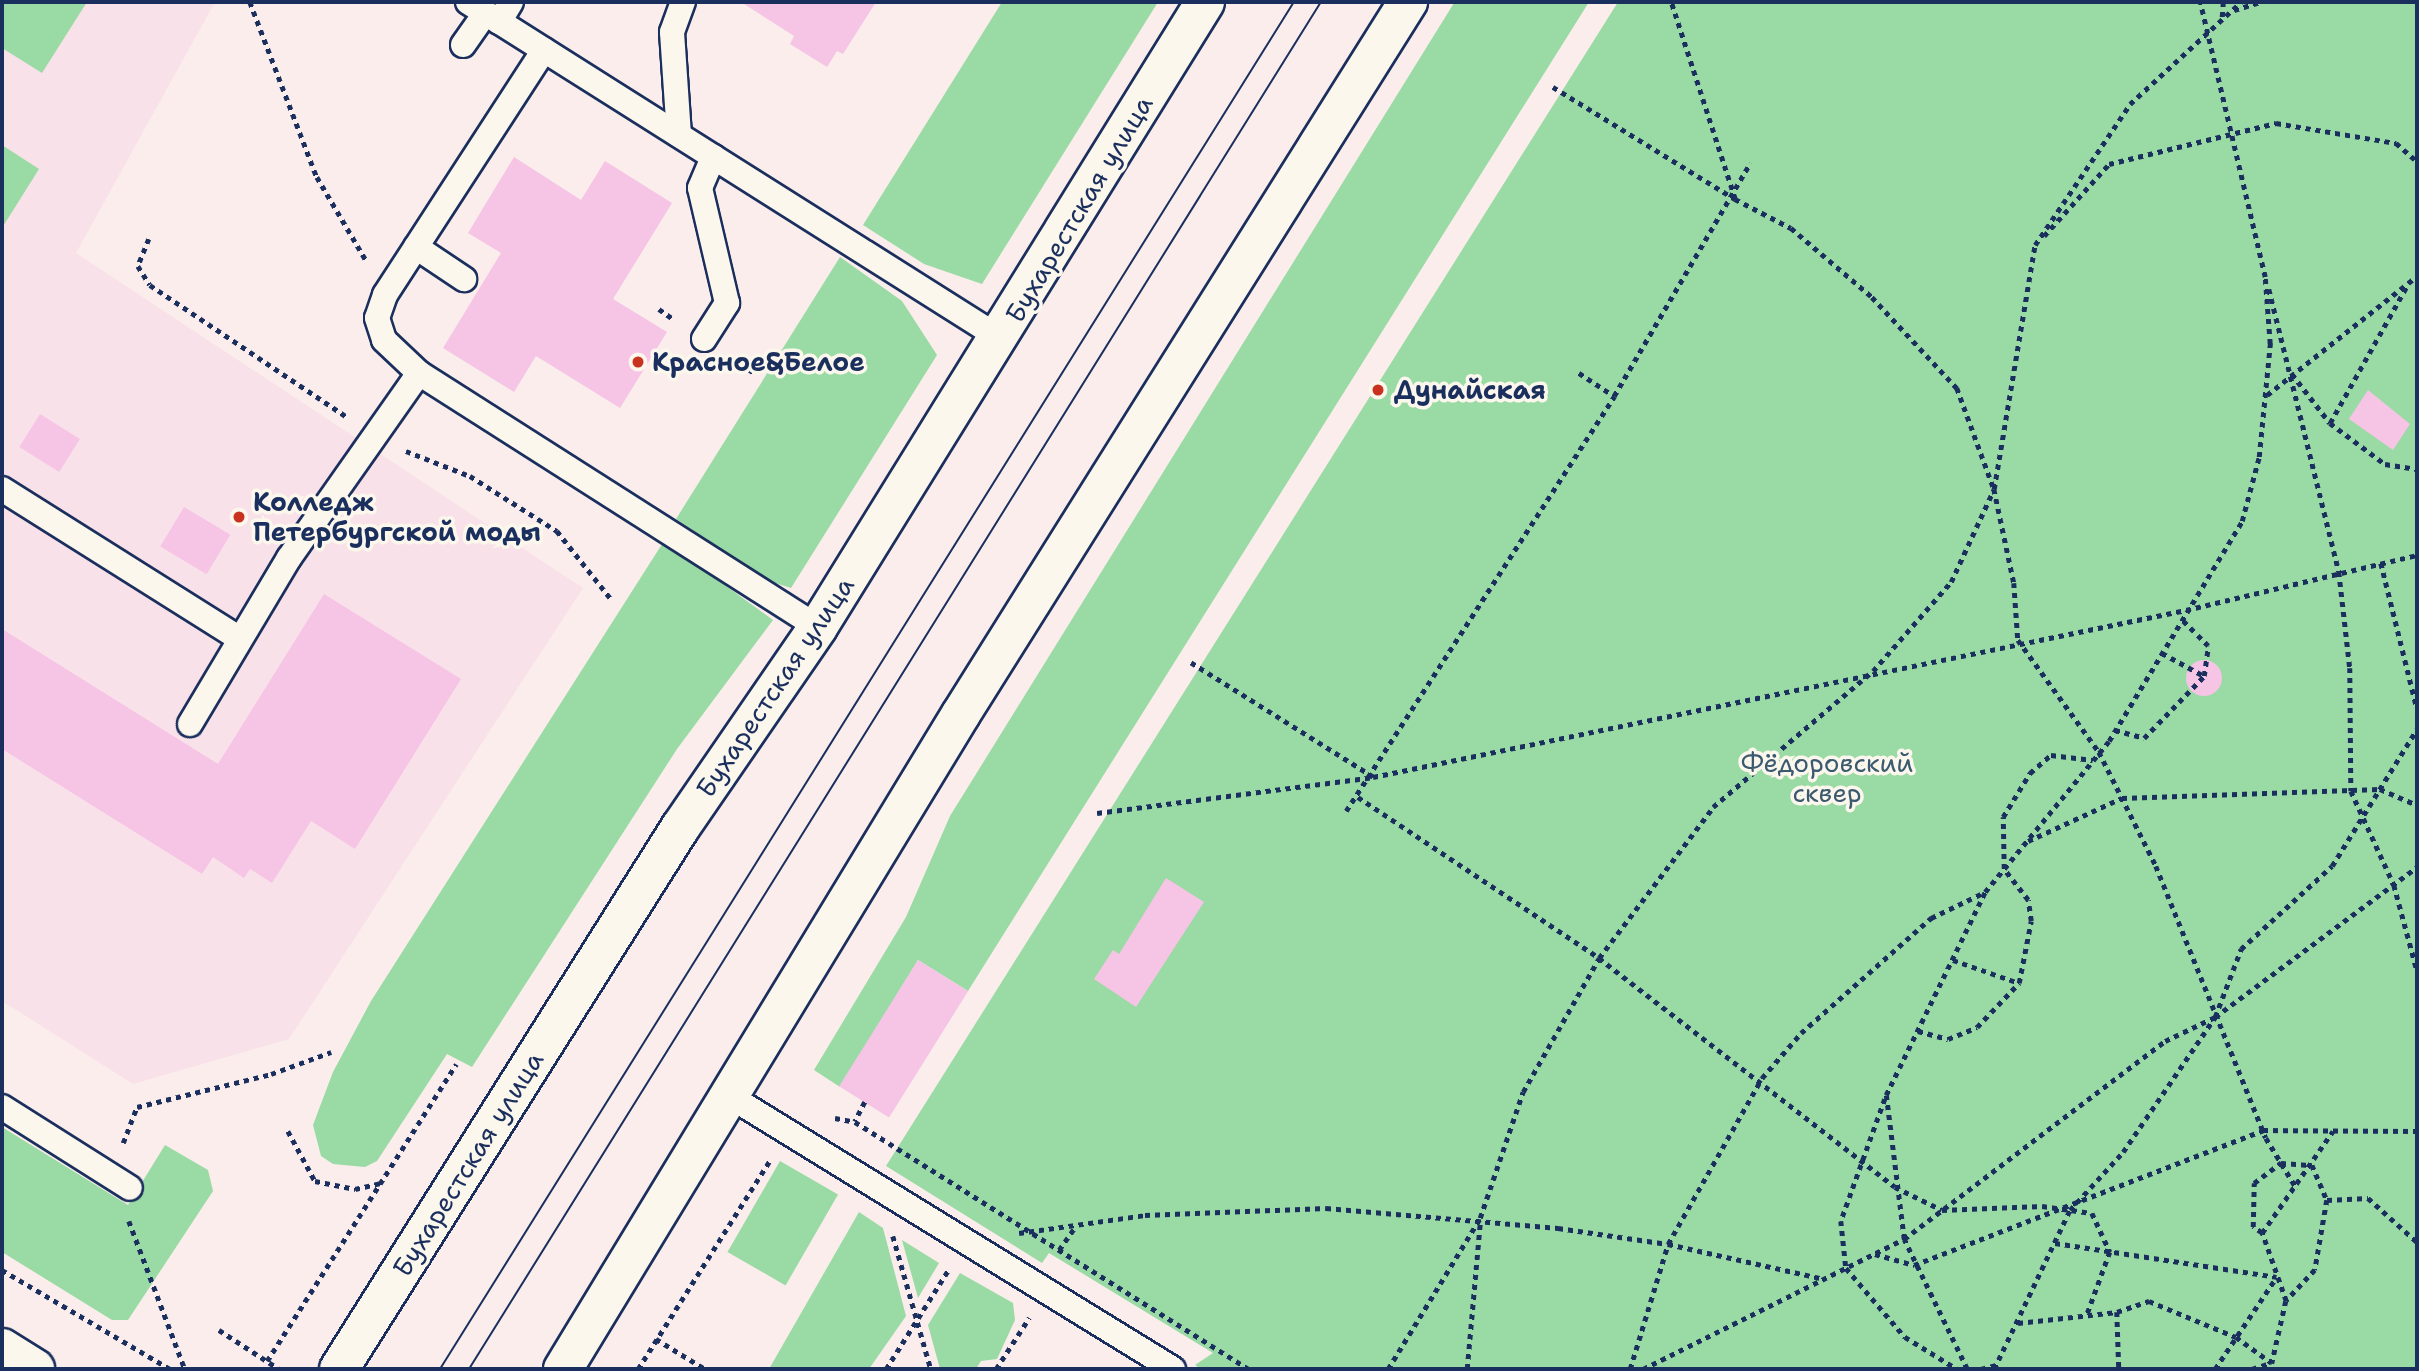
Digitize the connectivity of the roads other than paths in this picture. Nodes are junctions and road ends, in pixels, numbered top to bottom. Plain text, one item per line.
1 (683, 2) edge
2 (1205, 2) edge
3 (1408, 2) edge
4 (491, 9) edge
5 (463, 45) dead end
6 (544, 50) junction
7 (679, 135) junction
8 (713, 157) junction
9 (416, 247) junction
10 (464, 279) dead end
11 (1000, 338) junction
12 (704, 340) dead end
13 (419, 373) junction
14 (2, 489) edge
15 (818, 627) junction
16 (239, 638) junction
17 (190, 724) dead end
18 (731, 1097) junction
19 (2, 1107) edge
20 (130, 1188) dead end
21 (2, 1348) edge
22 (35, 1369) edge
23 (339, 1369) edge
24 (564, 1369) edge
25 (1173, 1369) edge

1 - 7 lane
2 - 11 street, Бухарестская улица
3 - 18 street
4 - 5 lane
4 - 6 lane
6 - 7 lane
6 - 9 lane
7 - 8 lane
8 - 11 lane
8 - 12 lane
9 - 10 lane
9 - 13 lane
11 - 15 street, Бухарестская улица
13 - 15 lane
13 - 16 lane
14 - 16 lane
15 - 23 street, Бухарестская улица
16 - 17 lane
18 - 24 street
18 - 25 lane
19 - 20 lane
21 - 22 street

